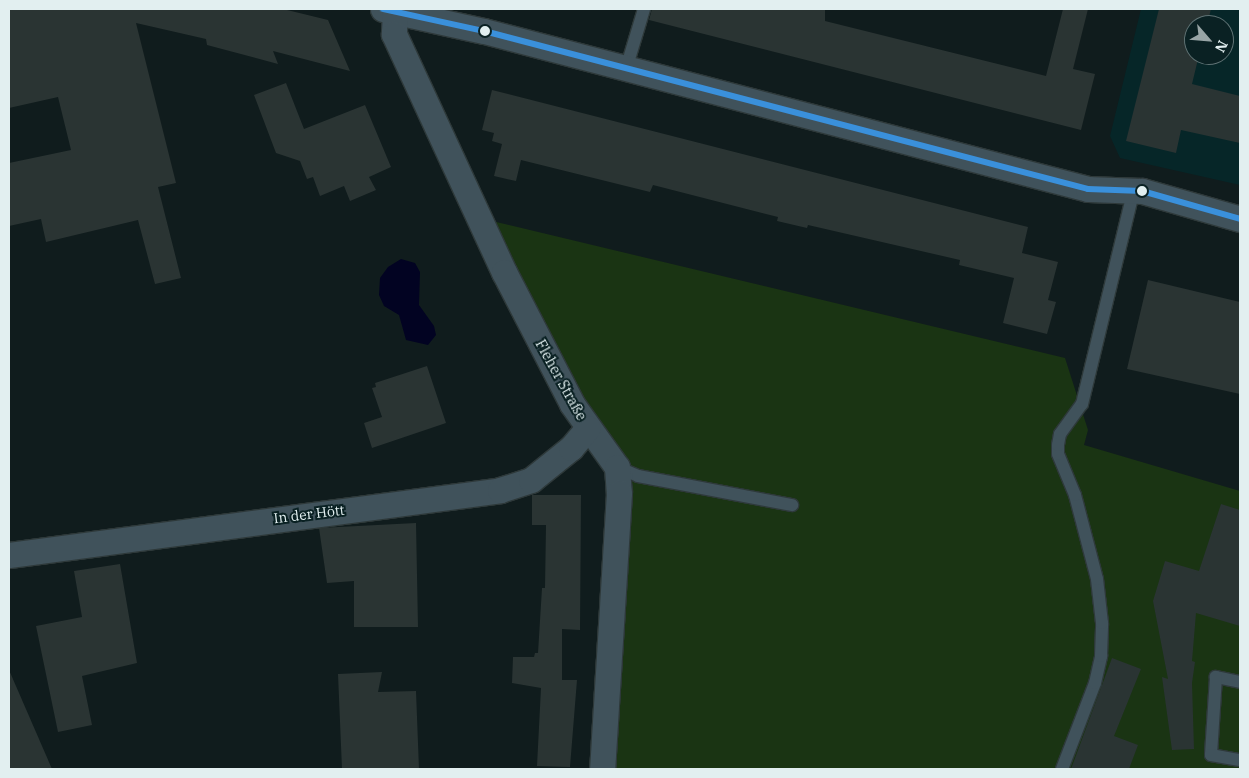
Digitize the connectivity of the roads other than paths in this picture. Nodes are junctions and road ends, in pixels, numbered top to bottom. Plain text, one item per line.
1 (644, 9) edge
2 (389, 10) edge
3 (626, 69) junction
4 (1134, 189) junction
5 (1240, 219) edge
6 (588, 428) junction
7 (617, 468) junction
8 (792, 505) dead end
9 (9, 555) edge
10 (1240, 682) edge
11 (1240, 760) edge
12 (602, 769) edge
13 (1062, 769) edge

1 - 3 lane
2 - 3 street, Fleher Straße
2 - 6 street, Fleher Straße
3 - 4 street, Fleher Straße
4 - 5 street, Fleher Straße
4 - 13 lane
6 - 7 street, Fleher Straße
6 - 9 street, In der Hött
7 - 8 lane
7 - 12 street
10 - 11 lane

